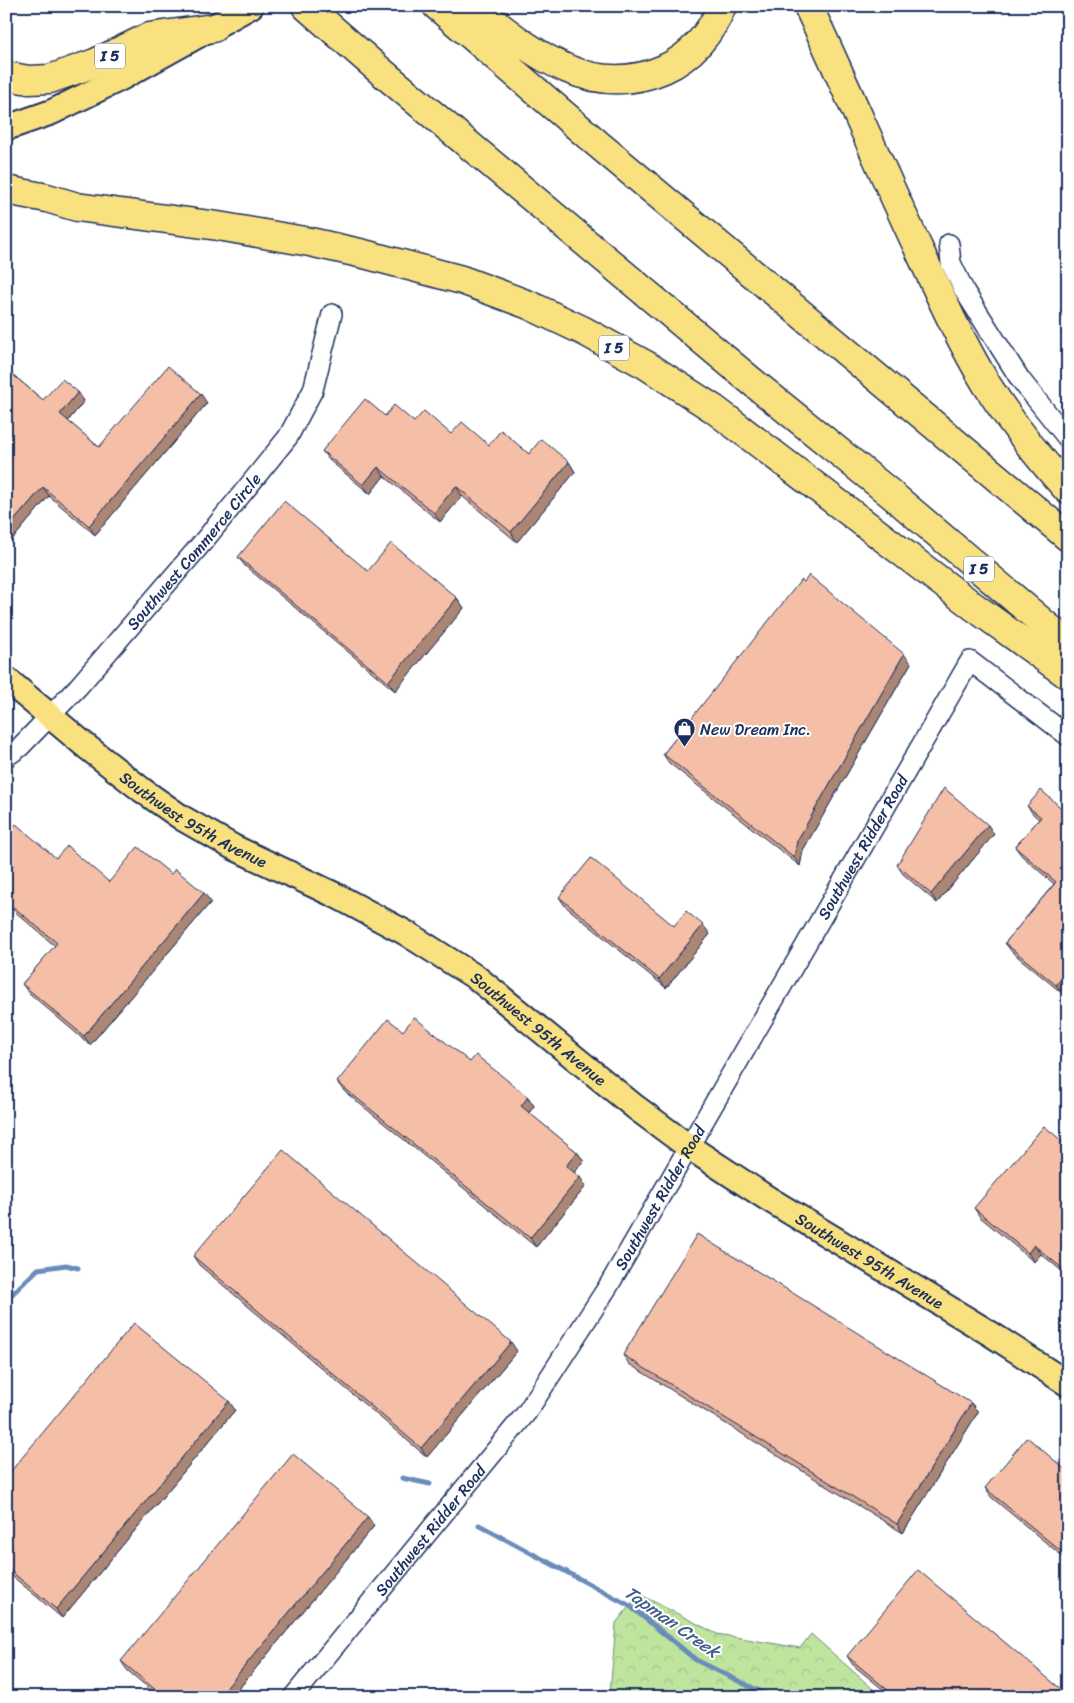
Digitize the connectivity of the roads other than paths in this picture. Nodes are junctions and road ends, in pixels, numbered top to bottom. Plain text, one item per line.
1 (251, 6) edge
2 (287, 6) edge
3 (306, 6) edge
4 (437, 6) edge
5 (473, 6) edge
6 (722, 6) edge
7 (808, 6) edge
8 (220, 24) junction
9 (377, 68) junction
10 (6, 76) edge
11 (6, 128) edge
12 (6, 190) edge
13 (6, 204) edge
14 (77, 207) junction
15 (949, 244) dead end
16 (332, 314) dead end
17 (1068, 438) edge
18 (1068, 490) edge
19 (1068, 537) edge
20 (1068, 644) edge
21 (1068, 675) edge
22 (6, 679) edge
23 (50, 717) junction
24 (1068, 736) edge
25 (6, 757) edge
26 (689, 1147) junction
27 (1068, 1384) edge
28 (293, 1697) edge

1 - 8 main road
2 - 9 highway, I 5
3 - 9 highway, I 5
4 - 19 highway
5 - 6 highway
7 - 18 highway
8 - 10 highway, I 5
8 - 11 main road
9 - 20 highway, I 5
12 - 14 highway, I 5
13 - 14 highway, I 5
14 - 21 highway, I 5
15 - 17 street
16 - 23 street, Southwest Commerce Circle
22 - 23 main road, Southwest 95th Avenue
23 - 25 street, Southwest Commerce Circle
23 - 26 main road, Southwest 95th Avenue
24 - 26 street, Southwest Ridder Road
26 - 27 main road, Southwest 95th Avenue
26 - 28 street, Southwest Ridder Road

